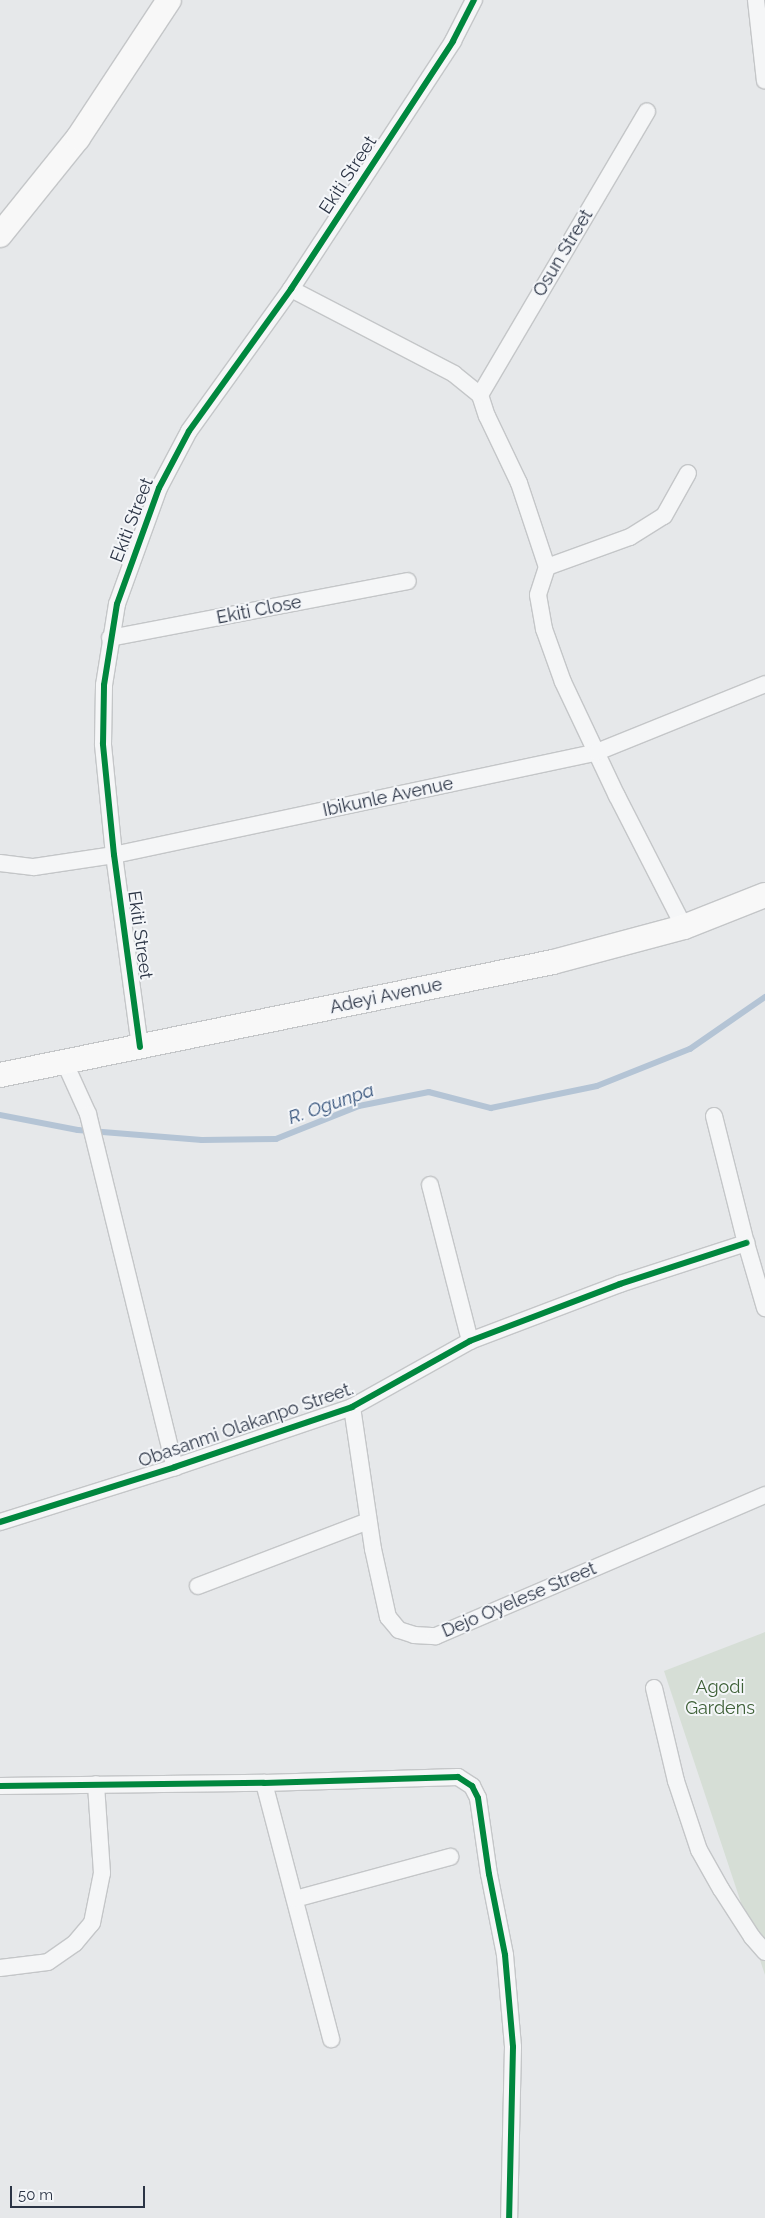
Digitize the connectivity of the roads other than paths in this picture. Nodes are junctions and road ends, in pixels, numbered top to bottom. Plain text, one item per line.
1 (169, 0) edge
2 (474, 0) edge
3 (756, 0) edge
4 (765, 81) edge
5 (647, 111) dead end
6 (0, 235) edge
7 (291, 289) junction
8 (480, 395) junction
9 (688, 474) dead end
10 (547, 567) junction
11 (408, 581) dead end
12 (110, 638) junction
13 (765, 684) edge
14 (597, 752) junction
15 (114, 855) junction
16 (0, 863) edge
17 (765, 895) edge
18 (684, 926) junction
19 (140, 1047) junction
20 (64, 1061) junction
21 (0, 1075) edge
22 (714, 1116) dead end
23 (430, 1184) dead end
24 (746, 1243) junction
25 (765, 1308) edge
26 (470, 1341) junction
27 (352, 1407) junction
28 (175, 1467) junction
29 (765, 1495) edge
30 (368, 1521) junction
31 (0, 1522) edge
32 (198, 1586) dead end
33 (654, 1688) dead end
34 (264, 1783) junction
35 (96, 1784) junction
36 (0, 1786) edge
37 (450, 1857) dead end
38 (295, 1899) junction
39 (765, 1952) edge
40 (0, 1968) edge
41 (331, 2039) dead end
42 (509, 2218) edge

1 - 6 street
2 - 7 street, Ekiti Street
3 - 4 street
5 - 8 street, Osun Street
7 - 8 street
7 - 12 street, Ekiti Street
8 - 10 street
9 - 10 street
10 - 14 street
11 - 12 street, Ekiti Close
12 - 15 street, Ekiti Street
13 - 14 street, Ibikunle Avenue
14 - 15 street, Ibikunle Avenue
14 - 18 street
15 - 16 street, Ibikunle Avenue
15 - 19 street, Ekiti Street
17 - 18 street, Adeyi Avenue
18 - 19 street, Adeyi Avenue
19 - 20 street, Adeyi Avenue
20 - 21 street, Adeyi Avenue
20 - 28 street
22 - 24 street
23 - 26 street
24 - 25 street
24 - 26 street, Obasanmi Olakanpo Street.
26 - 27 street, Obasanmi Olakanpo Street.
27 - 28 street, Obasanmi Olakanpo Street.
27 - 30 street, Dejo Oyelese Street
28 - 31 street, Obasanmi Olakanpo Street.
29 - 30 street, Dejo Oyelese Street
30 - 32 street
33 - 39 street
34 - 35 street
34 - 38 street
34 - 42 street
35 - 36 street
35 - 40 street
37 - 38 street
38 - 41 street

